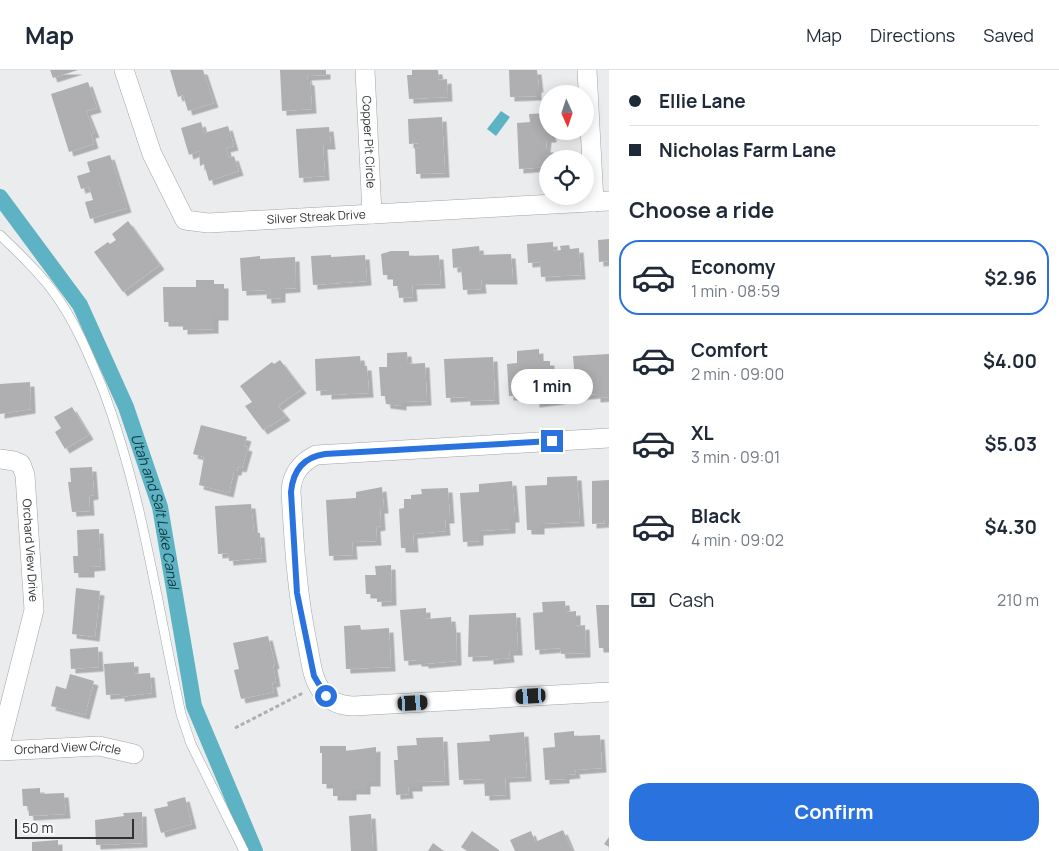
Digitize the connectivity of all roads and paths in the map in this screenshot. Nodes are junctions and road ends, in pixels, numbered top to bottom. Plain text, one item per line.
1 (124, 70) edge
2 (365, 70) edge
3 (587, 70) edge
4 (601, 202) edge
5 (372, 214) junction
6 (0, 235) edge
7 (609, 438) edge
8 (0, 459) edge
9 (609, 692) edge
10 (303, 693) dead end
11 (235, 728) dead end
12 (0, 745) edge
13 (0, 751) edge
14 (134, 754) dead end
15 (244, 851) edge

1 - 5 street, Silver Streak Drive
2 - 5 street, Copper Pit Circle
3 - 4 street
4 - 5 street, Silver Streak Drive
6 - 15 lane
7 - 9 street
8 - 12 street, Orchard View Drive
10 - 11 path
13 - 14 street, Orchard View Circle

